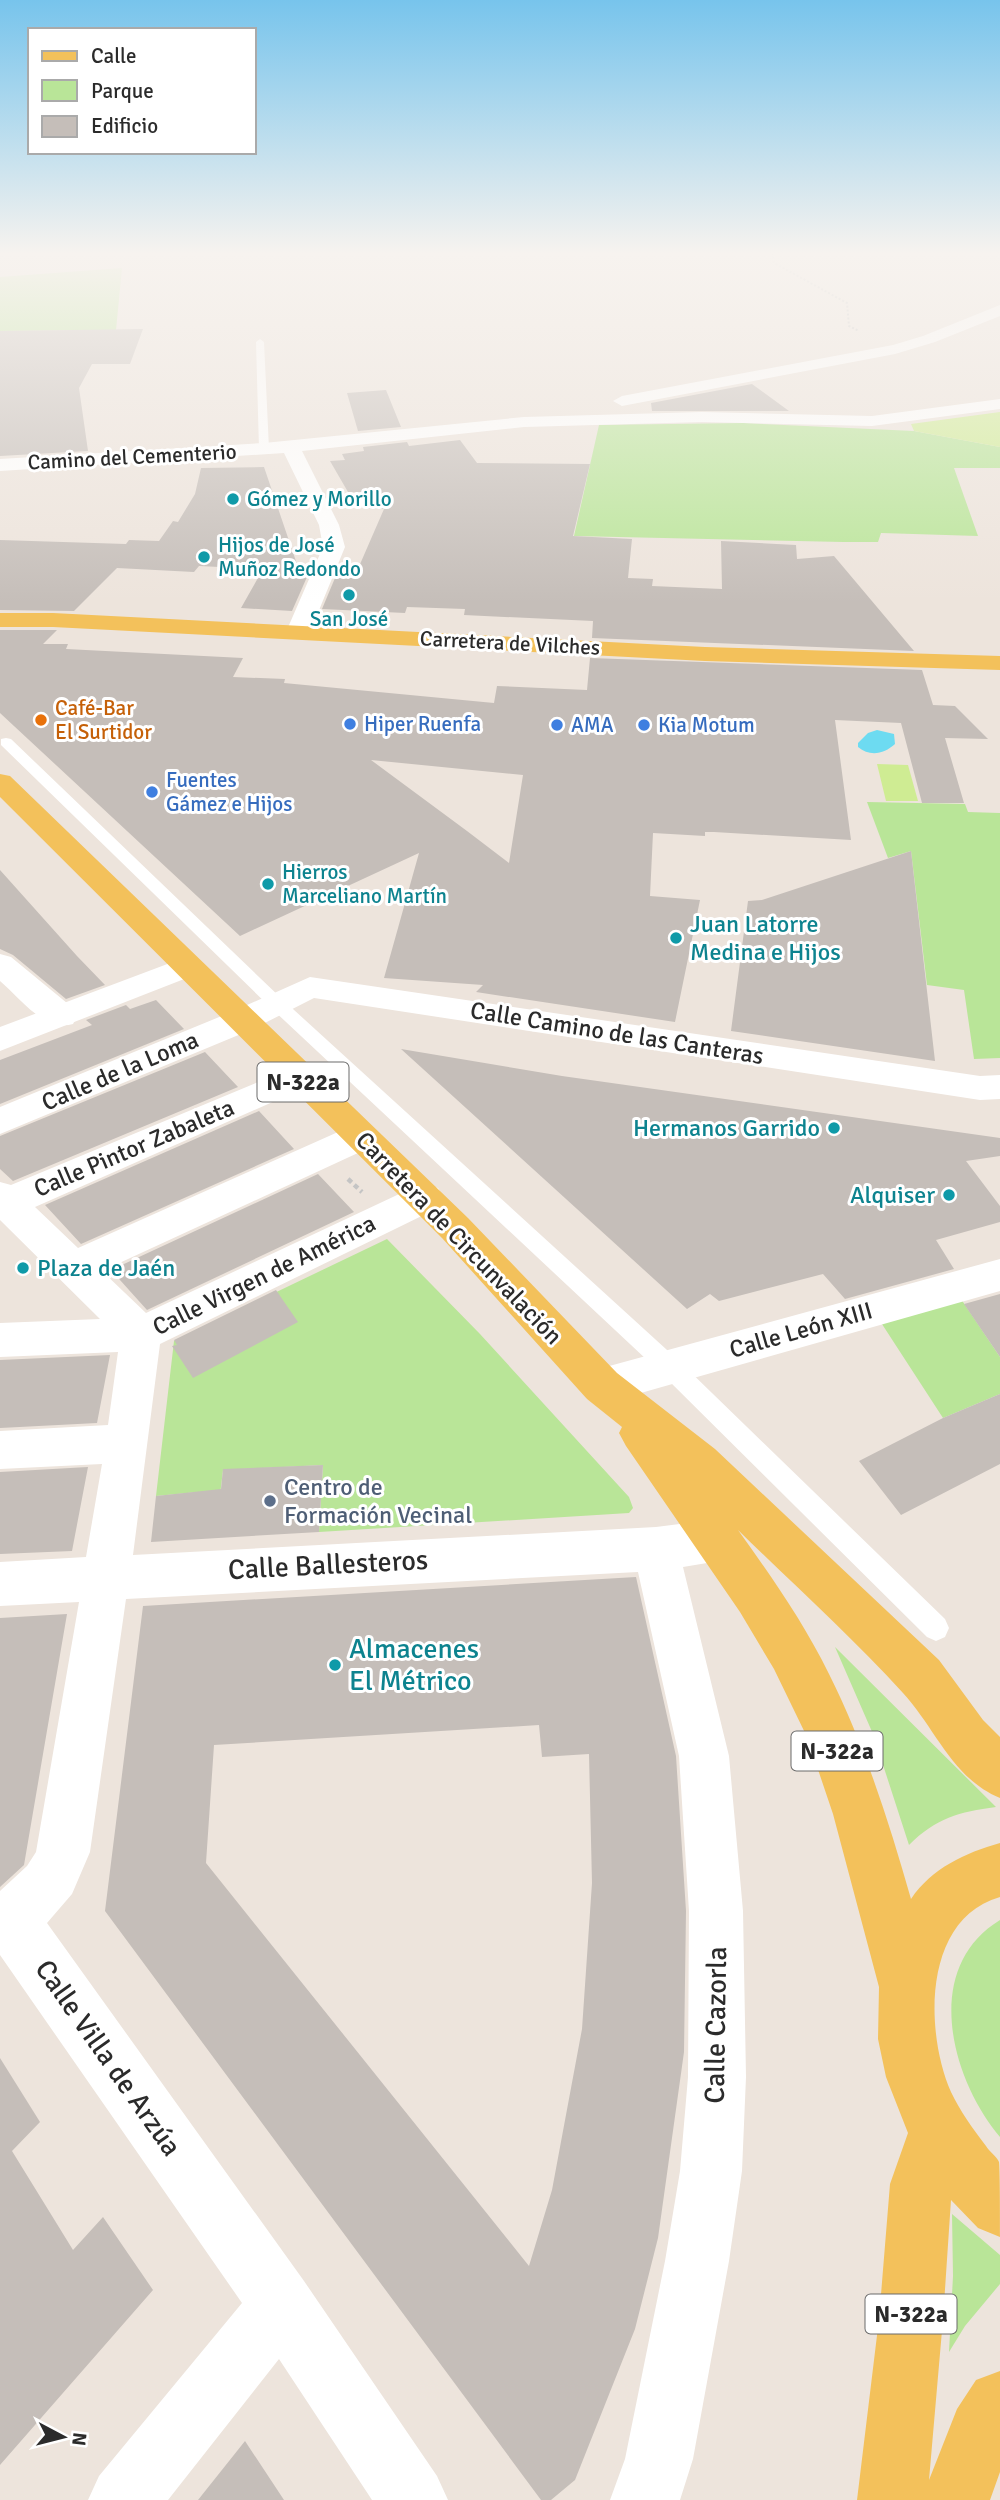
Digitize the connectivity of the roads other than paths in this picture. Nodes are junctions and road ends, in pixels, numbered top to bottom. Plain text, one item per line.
1 (261, 370) edge
2 (786, 370) edge
3 (1000, 404) edge
4 (557, 421) junction
5 (291, 447) junction
6 (264, 449) junction
7 (0, 465) edge
8 (7, 618) edge
9 (298, 632) junction
10 (1000, 663) edge
11 (6, 742) dead end
12 (0, 782) edge
13 (0, 964) edge
14 (186, 967) junction
15 (276, 1003) junction
16 (61, 1016) junction
17 (241, 1021) junction
18 (0, 1040) edge
19 (299, 1077) junction
20 (1000, 1087) edge
21 (0, 1121) edge
22 (360, 1137) junction
23 (425, 1198) junction
24 (3, 1202) edge
25 (72, 1268) junction
26 (1000, 1275) edge
27 (141, 1334) junction
28 (0, 1340) edge
29 (670, 1367) junction
30 (609, 1393) junction
31 (127, 1443) junction
32 (0, 1450) edge
33 (719, 1540) junction
34 (656, 1549) junction
35 (107, 1577) junction
36 (0, 1584) edge
37 (936, 1628) dead end
38 (965, 1738) junction
39 (1000, 1772) edge
40 (1000, 1870) edge
41 (5, 1923) edge
42 (906, 1983) junction
43 (939, 2130) junction
44 (1000, 2206) edge
45 (281, 2304) junction
46 (1000, 2404) edge
47 (122, 2500) edge
48 (414, 2500) edge
49 (645, 2500) edge
50 (892, 2500) edge
51 (954, 2500) edge

1 - 6 lane, Camino del Cementerio
2 - 4 street
3 - 4 street, Camino del Cementerio
4 - 5 street, Camino del Cementerio
5 - 6 street, Camino del Cementerio
5 - 9 street
6 - 7 street, Camino del Cementerio
8 - 9 main road, Carretera de Vilches
9 - 10 main road, Carretera de Vilches
11 - 15 lane
12 - 14 main road, Carretera de Circunvalación / N-322a
13 - 16 street
14 - 16 street
14 - 17 main road, Carretera de Circunvalación / N-322a
15 - 17 street, Calle Camino de las Canteras
15 - 20 street, Calle Camino de las Canteras
15 - 29 lane
16 - 18 street
17 - 19 main road, Carretera de Circunvalación / N-322a
17 - 21 street, Calle de la Loma
19 - 22 main road, Carretera de Circunvalación / N-322a
19 - 24 street, Calle Pintor Zabaleta
22 - 23 main road, Carretera de Circunvalación / N-322a
22 - 25 street
23 - 27 street, Calle Virgen de América
23 - 30 main road, Carretera de Circunvalación / N-322a
24 - 25 street
25 - 27 street
26 - 29 street, Calle León XIII
27 - 28 street
27 - 31 street, Calle Villa de Arzúa
29 - 30 street, Calle León XIII
29 - 37 lane
30 - 33 main road, Carretera de Circunvalación / N-322a
30 - 38 main road, Carretera de Circunvalación / N-322a
31 - 32 street
31 - 35 street, Calle Villa de Arzúa
33 - 34 street, Calle Ballesteros
33 - 38 main road, Carretera de Circunvalación
33 - 42 main road, Carretera de Circunvalación / N-322a
34 - 35 street, Calle Ballesteros
34 - 49 street, Calle Cazorla
35 - 36 street, Calle Ballesteros
35 - 41 street, Calle Villa de Arzúa
38 - 39 main road, Carretera de Circunvalación / N-322a
40 - 42 main road, N-322a
41 - 45 street, Calle Villa de Arzúa
42 - 43 main road, N-322a
43 - 44 main road, N-322a
43 - 50 main road, N-322a
45 - 47 street
45 - 48 street, Calle Villa de Arzúa
46 - 51 main road

